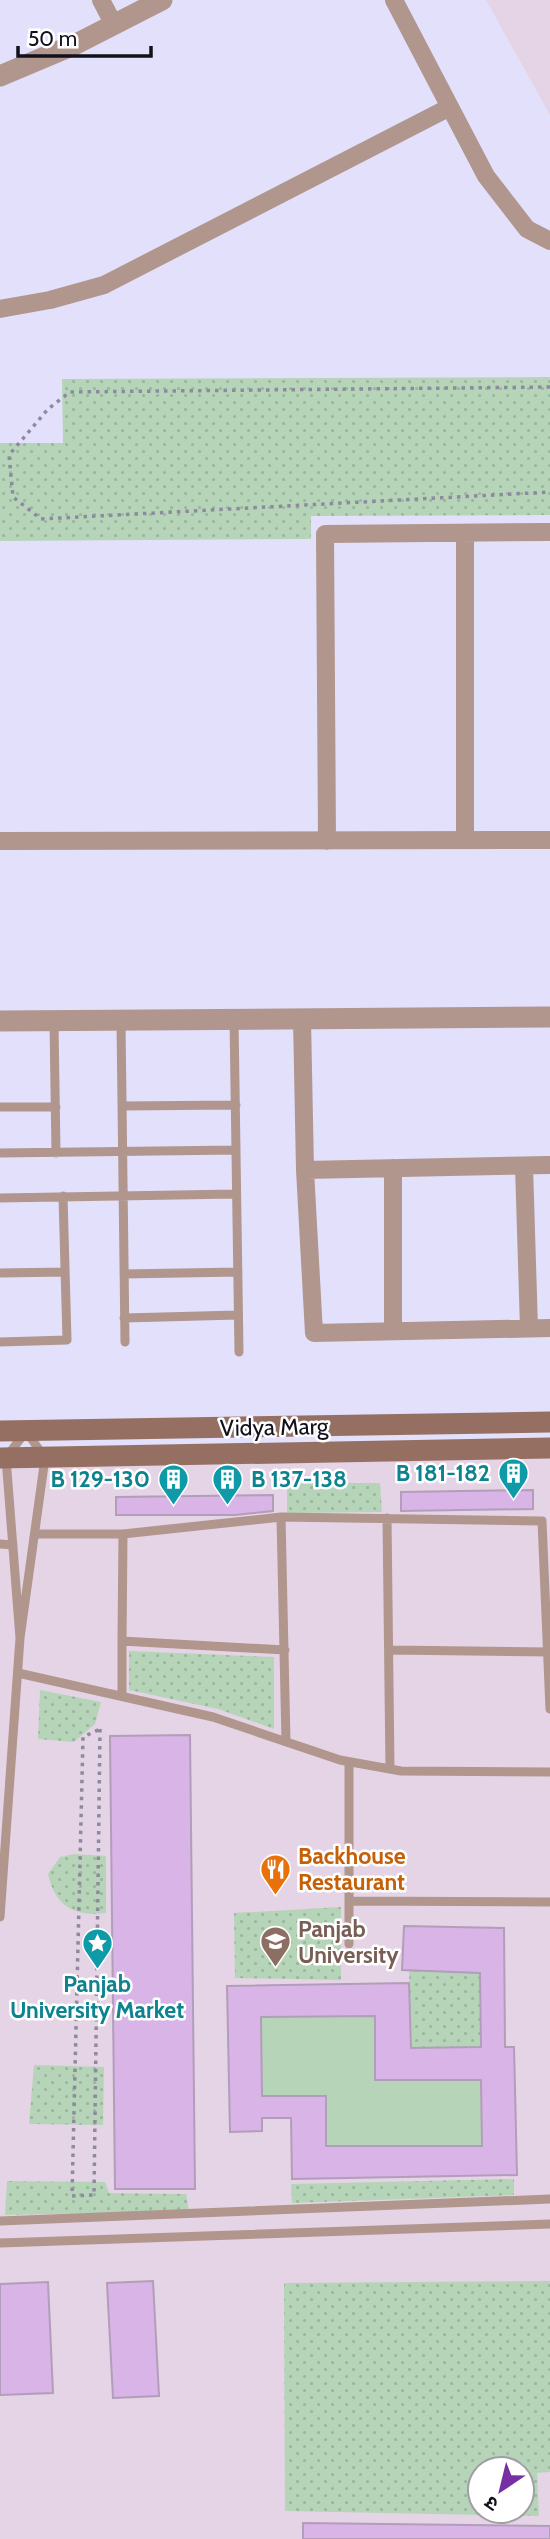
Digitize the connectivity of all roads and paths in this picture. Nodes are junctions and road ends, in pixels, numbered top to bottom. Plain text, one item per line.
1 (101, 0) edge
2 (162, 0) edge
3 (394, 0) edge
4 (114, 25) junction
5 (0, 76) edge
6 (450, 107) junction
7 (550, 241) edge
8 (0, 309) edge
9 (550, 387) edge
10 (550, 492) edge
11 (550, 532) edge
12 (465, 533) junction
13 (466, 840) junction
14 (550, 840) edge
15 (0, 841) edge
16 (327, 841) junction
17 (550, 1017) edge
18 (234, 1019) junction
19 (302, 1019) junction
20 (54, 1020) junction
21 (121, 1020) junction
22 (0, 1021) edge
23 (236, 1105) junction
24 (122, 1106) junction
25 (0, 1107) edge
26 (56, 1107) junction
27 (236, 1150) junction
28 (122, 1152) junction
29 (0, 1153) edge
30 (57, 1153) junction
31 (550, 1165) edge
32 (524, 1166) junction
33 (393, 1168) junction
34 (305, 1170) junction
35 (236, 1194) junction
36 (63, 1196) junction
37 (124, 1196) junction
38 (0, 1198) edge
39 (65, 1272) junction
40 (238, 1272) junction
41 (0, 1273) edge
42 (124, 1274) junction
43 (239, 1315) junction
44 (124, 1318) junction
45 (529, 1328) junction
46 (550, 1328) edge
47 (393, 1331) junction
48 (0, 1342) edge
49 (125, 1342) dead end
50 (239, 1352) dead end
51 (550, 1422) edge
52 (0, 1431) edge
53 (26, 1431) junction
54 (550, 1448) edge
55 (3, 1458) edge
56 (45, 1458) junction
57 (281, 1517) junction
58 (387, 1518) junction
59 (547, 1533) edge
60 (35, 1534) junction
61 (123, 1534) junction
62 (0, 1545) edge
63 (13, 1545) junction
64 (20, 1637) junction
65 (122, 1642) junction
66 (285, 1650) junction
67 (389, 1650) junction
68 (549, 1652) edge
69 (18, 1673) junction
70 (122, 1696) junction
71 (550, 1709) edge
72 (286, 1741) junction
73 (349, 1762) junction
74 (390, 1769) junction
75 (550, 1772) edge
76 (349, 1901) junction
77 (550, 1902) edge
78 (0, 1917) edge
79 (349, 1944) dead end
80 (94, 2195) joint
81 (550, 2199) edge
82 (0, 2221) edge
83 (550, 2224) edge
84 (0, 2244) edge

1 - 4 street
2 - 4 street
3 - 6 street
4 - 5 street
6 - 7 street
6 - 8 street
9 - 10 path
11 - 12 street
12 - 13 street
12 - 16 street
13 - 14 street
13 - 16 street
15 - 16 street
17 - 19 street
18 - 19 street
18 - 21 street
18 - 23 lane
19 - 34 street
20 - 21 street
20 - 22 street
20 - 26 lane
21 - 24 lane
23 - 24 lane
23 - 27 lane
24 - 28 lane
25 - 26 lane
26 - 30 lane
27 - 28 lane
27 - 35 lane
28 - 30 lane
28 - 37 lane
29 - 30 lane
31 - 32 street
32 - 33 street
32 - 45 street
33 - 34 street
33 - 47 street
34 - 47 street
35 - 37 lane
35 - 40 lane
36 - 37 lane
36 - 38 lane
36 - 39 lane
37 - 42 lane
39 - 41 lane
39 - 48 lane
40 - 42 lane
40 - 43 lane
42 - 44 lane
43 - 44 lane
43 - 50 lane
44 - 49 lane
45 - 46 street
45 - 47 street
51 - 53 main road, Vidya Marg
52 - 53 main road, Vidya Marg
53 - 55 lane
53 - 56 lane
54 - 56 main road, Vidya Marg
55 - 56 main road, Vidya Marg
55 - 63 lane
56 - 60 lane
57 - 58 lane
57 - 61 lane
57 - 66 lane
58 - 59 lane
58 - 67 lane
59 - 68 lane
60 - 61 lane
60 - 64 lane
61 - 65 lane
62 - 63 lane
63 - 64 lane
64 - 69 lane
65 - 66 lane
65 - 70 lane
66 - 72 lane
67 - 68 lane
67 - 74 lane
68 - 71 lane
69 - 70 lane
69 - 78 lane
70 - 72 lane
72 - 73 lane
73 - 74 lane
73 - 76 lane
74 - 75 lane
76 - 77 lane
76 - 79 lane
80 - 80 path
81 - 82 lane
83 - 84 lane

